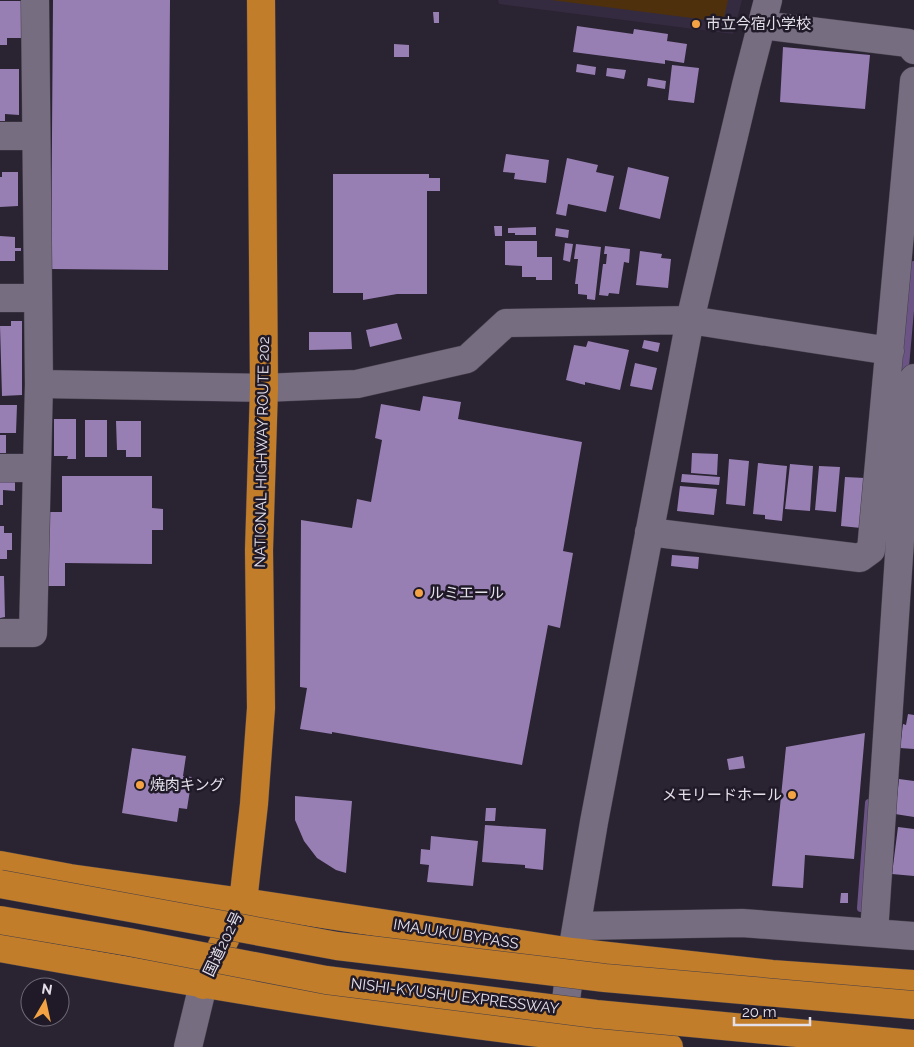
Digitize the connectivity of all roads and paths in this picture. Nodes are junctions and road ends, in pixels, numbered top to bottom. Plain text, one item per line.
1 (35, 0) edge
2 (261, 0) edge
3 (765, 13) edge
4 (914, 50) edge
5 (914, 81) edge
6 (0, 136) edge
7 (36, 136) junction
8 (0, 298) edge
9 (38, 298) junction
10 (690, 320) junction
11 (890, 351) junction
12 (914, 378) edge
13 (39, 384) junction
14 (264, 388) junction
15 (0, 468) edge
16 (37, 468) junction
17 (649, 532) junction
18 (0, 633) edge
19 (0, 866) edge
20 (0, 884) edge
21 (243, 902) junction
22 (0, 920) edge
23 (874, 933) junction
24 (914, 936) edge
25 (575, 939) junction
26 (0, 948) edge
27 (914, 977) edge
28 (822, 978) junction
29 (914, 984) edge
30 (203, 985) junction
31 (914, 1005) edge
32 (561, 1042) edge
33 (914, 1044) edge
34 (188, 1047) edge
35 (669, 1047) edge

1 - 7 street
2 - 14 highway, NATIONAL HIGHWAY ROUTE 202
3 - 4 street
3 - 10 street
5 - 11 street
6 - 7 street
7 - 9 street
8 - 9 street
9 - 13 street
10 - 11 street
10 - 14 street
10 - 17 street
11 - 17 street
12 - 23 street
13 - 14 street
13 - 16 street
14 - 21 highway, NATIONAL HIGHWAY ROUTE 202
15 - 16 street
16 - 18 street
17 - 25 street
19 - 21 highway, IMAJUKU BYPASS
20 - 31 highway, bridge
21 - 25 highway, IMAJUKU BYPASS
21 - 30 highway, 国道202号
22 - 33 highway, NISHI-KYUSHU EXPRESSWAY, bridge
23 - 24 street
23 - 25 street
25 - 28 highway, IMAJUKU BYPASS
25 - 32 street
26 - 30 highway
27 - 28 highway
28 - 29 highway, IMAJUKU BYPASS
30 - 32 highway
30 - 34 street
32 - 35 highway

